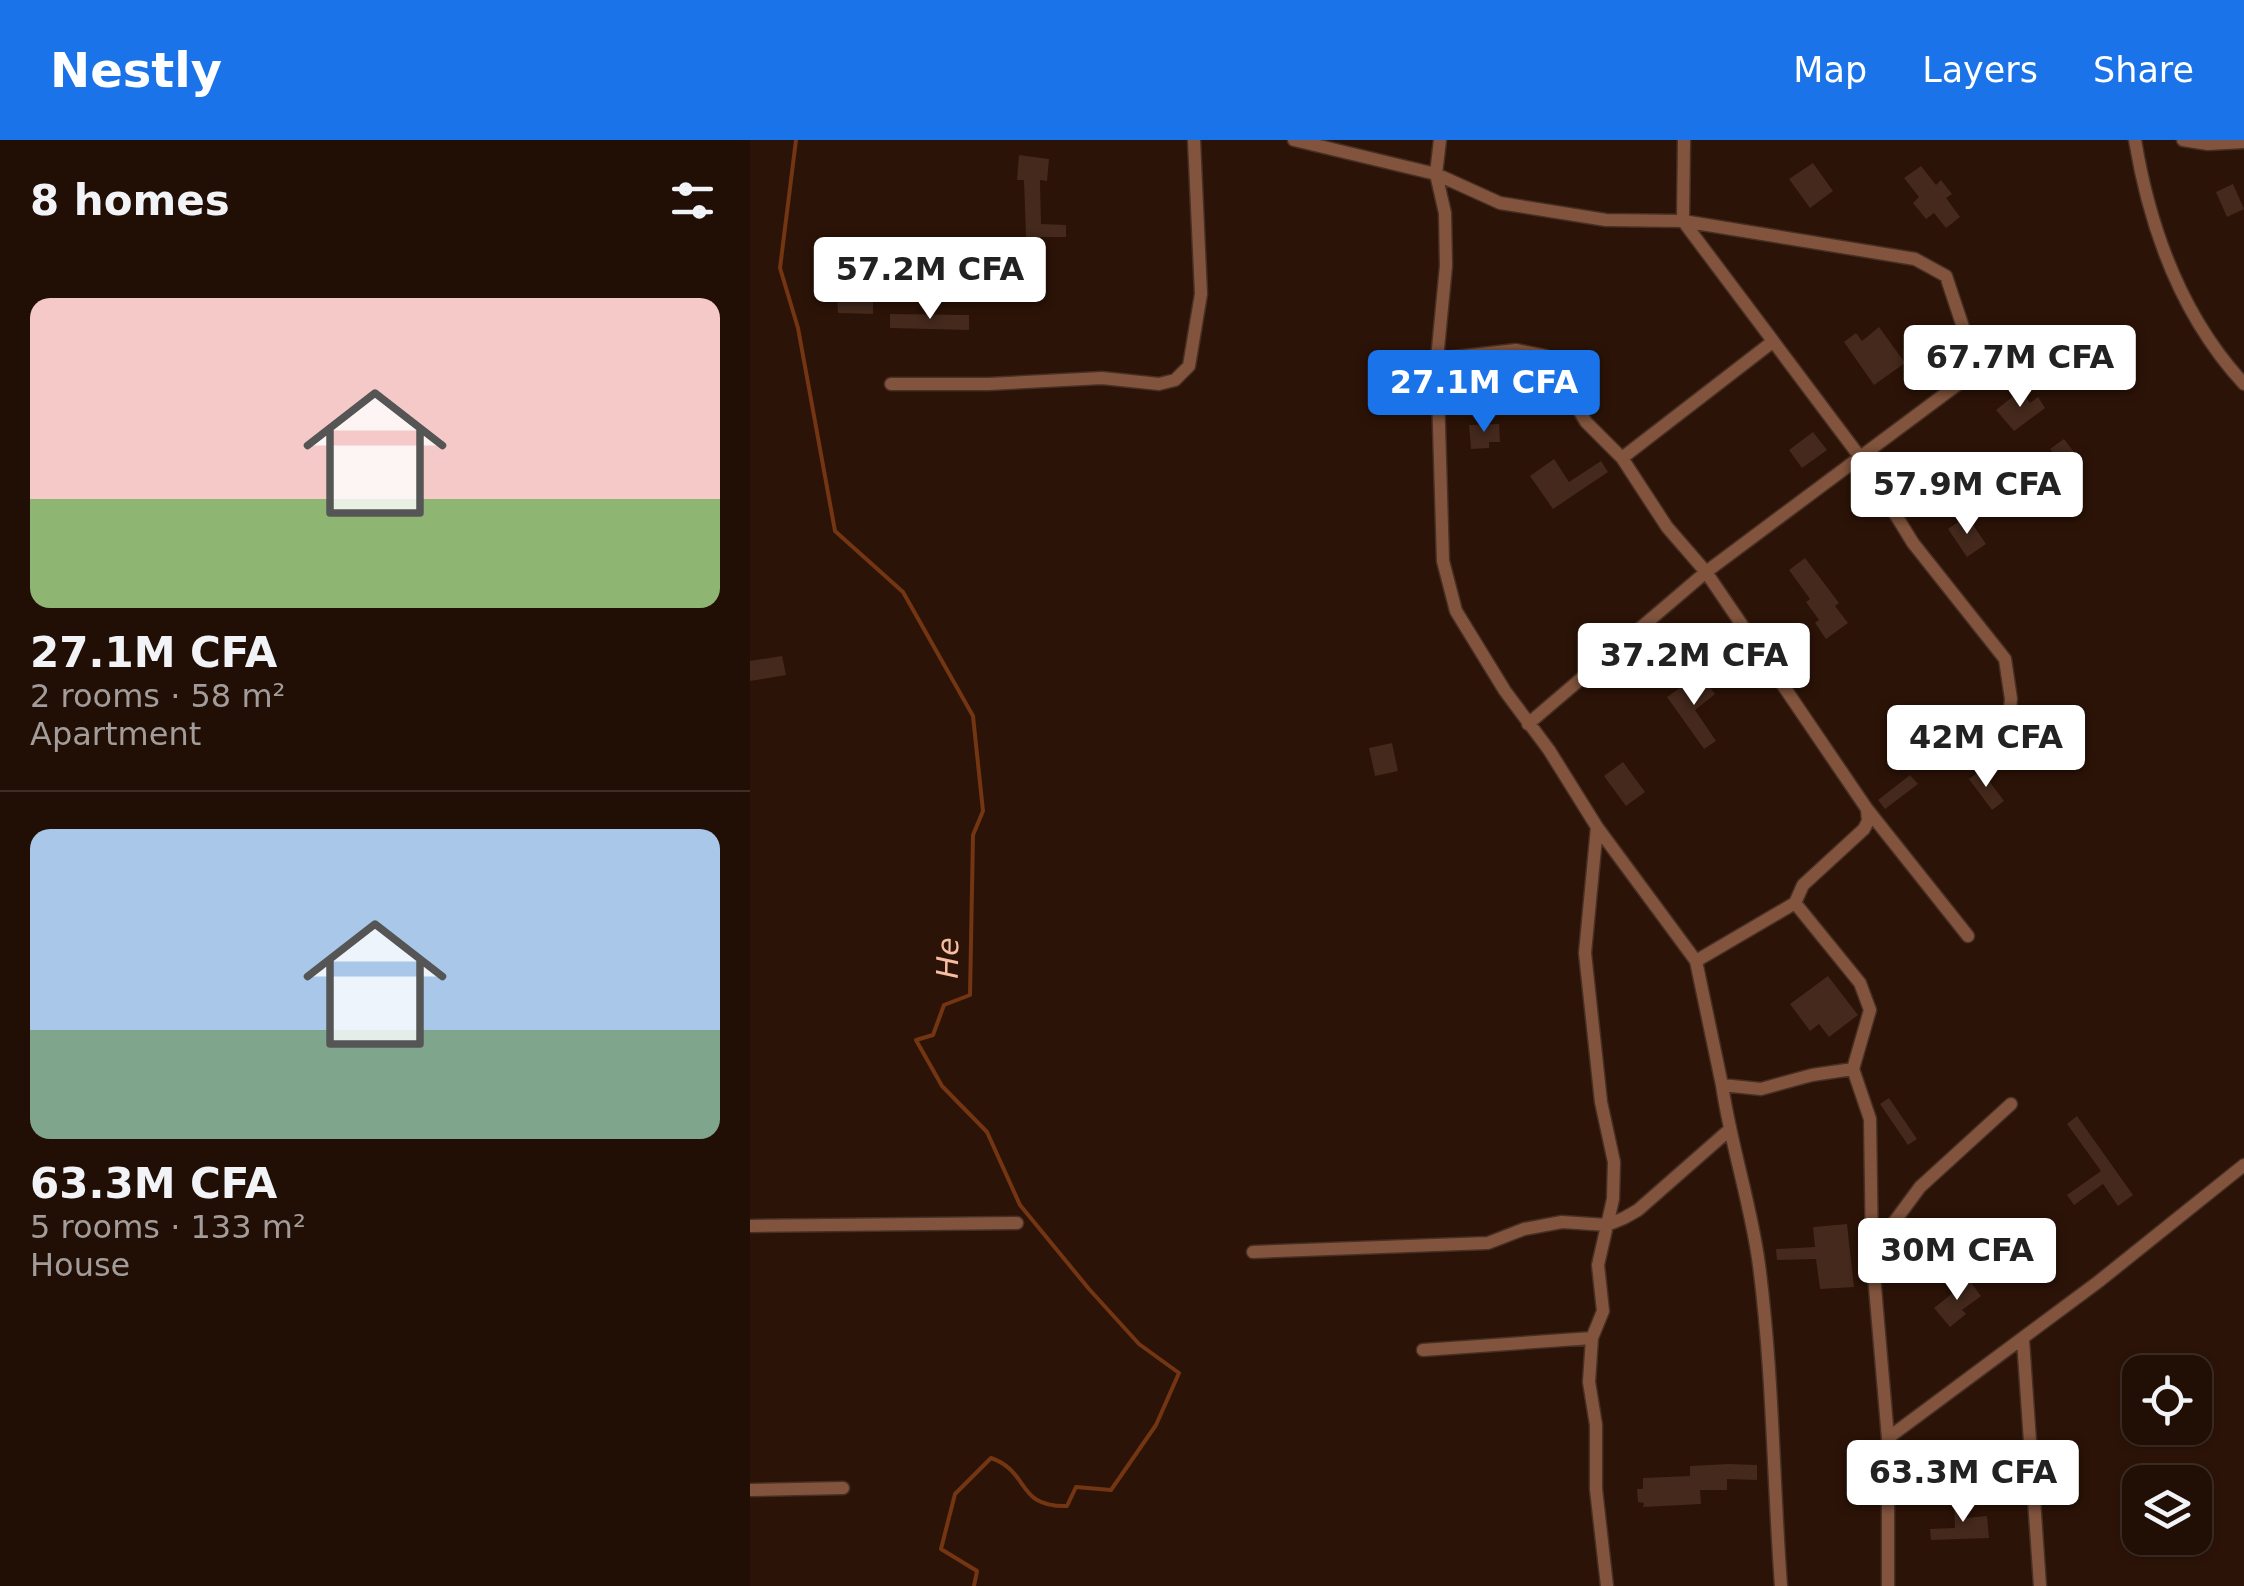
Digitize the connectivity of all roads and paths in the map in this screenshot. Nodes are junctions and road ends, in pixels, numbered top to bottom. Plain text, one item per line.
1 (1194, 140) edge
2 (1294, 140) edge
3 (1440, 140) edge
4 (1684, 140) edge
5 (2135, 140) edge
6 (2183, 140) edge
7 (2244, 142) edge
8 (1436, 174) junction
9 (1683, 221) junction
10 (1771, 343) junction
11 (1436, 359) junction
12 (891, 384) dead end
13 (2244, 384) edge
14 (1622, 458) junction
15 (1860, 458) junction
16 (1706, 572) junction
17 (1528, 724) junction
18 (2006, 739) dead end
19 (1867, 809) junction
20 (1597, 827) junction
21 (1796, 903) junction
22 (1968, 936) dead end
23 (1696, 961) junction
24 (1854, 1069) junction
25 (1722, 1085) junction
26 (2011, 1104) dead end
27 (1728, 1131) junction
28 (2244, 1167) edge
29 (1018, 1222) dead end
30 (1607, 1225) junction
31 (750, 1226) edge
32 (1253, 1252) dead end
33 (1872, 1252) junction
34 (1592, 1338) junction
35 (2022, 1340) junction
36 (1422, 1350) dead end
37 (1888, 1438) junction
38 (843, 1488) dead end
39 (750, 1490) edge
40 (1608, 1586) edge
41 (1781, 1586) edge
42 (1888, 1586) edge
43 (2040, 1586) edge

1 - 12 street
2 - 8 street
3 - 8 street
4 - 9 street
5 - 13 street
6 - 7 street
8 - 9 street
8 - 11 street
9 - 10 street
9 - 15 street
10 - 14 street
10 - 15 street
11 - 14 street
11 - 17 street
14 - 16 street
15 - 16 street
15 - 18 street
16 - 17 street
16 - 19 street
17 - 20 street
19 - 21 street
19 - 22 street
20 - 23 street
20 - 30 street
21 - 23 street
21 - 24 street
23 - 25 street
24 - 25 street
24 - 33 street
25 - 27 street
26 - 33 street
27 - 30 street
27 - 41 street
28 - 35 street
29 - 31 street
30 - 32 street
30 - 34 street
33 - 37 street
34 - 36 street
34 - 40 street
35 - 37 street
35 - 43 street
37 - 42 street
38 - 39 street

